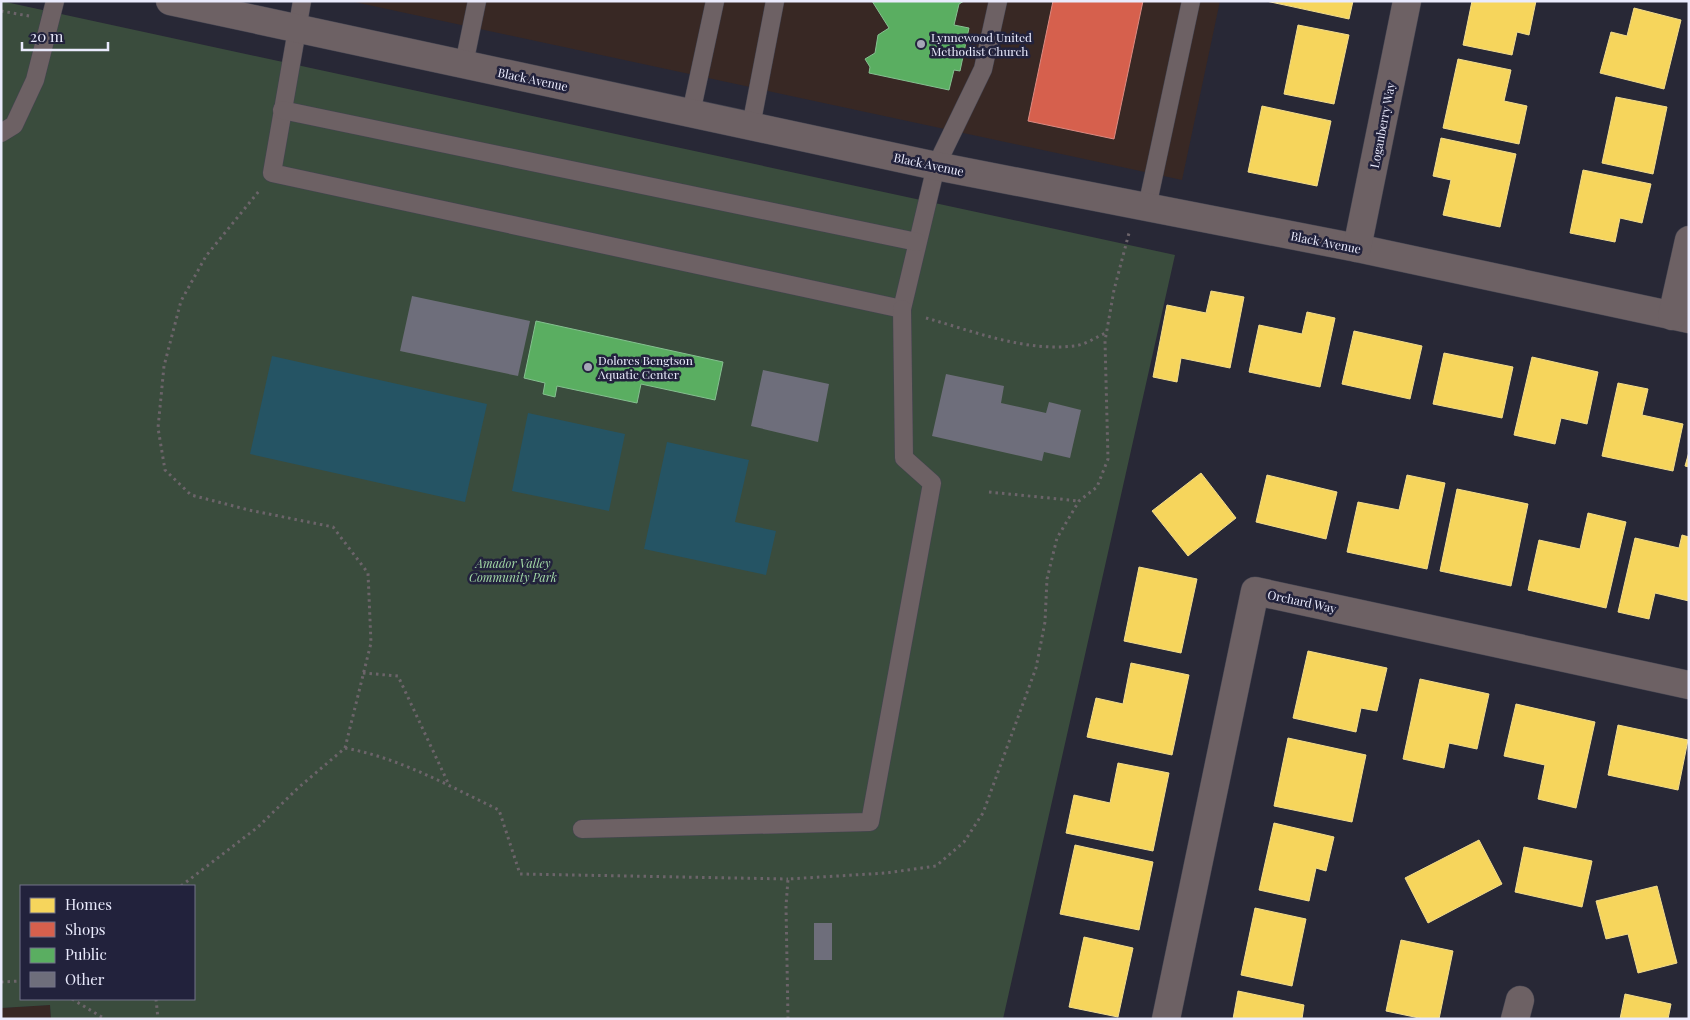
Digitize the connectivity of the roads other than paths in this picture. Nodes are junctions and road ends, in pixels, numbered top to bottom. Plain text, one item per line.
1 (54, 1) edge
2 (170, 1) edge
3 (302, 1) edge
4 (477, 1) edge
5 (715, 1) edge
6 (775, 1) edge
7 (998, 1) edge
8 (1191, 1) edge
9 (1407, 1) edge
10 (298, 28) junction
11 (464, 64) junction
12 (282, 110) junction
13 (691, 113) junction
14 (751, 126) junction
15 (1, 133) edge
16 (936, 166) junction
17 (1142, 206) junction
18 (1689, 240) edge
19 (917, 242) junction
20 (1357, 248) junction
21 (902, 309) junction
22 (1681, 318) edge
23 (1689, 684) edge
24 (582, 829) dead end
25 (1166, 1019) edge

1 - 15 lane
2 - 10 street, Black Avenue
3 - 10 lane
4 - 11 lane
5 - 13 lane
6 - 14 lane
7 - 16 lane
8 - 17 lane
9 - 20 street, Loganberry Way
10 - 11 street, Black Avenue
10 - 12 lane
11 - 13 street, Black Avenue
12 - 19 lane
12 - 21 lane
13 - 14 street, Black Avenue
14 - 16 street, Black Avenue
16 - 17 street, Black Avenue
16 - 19 lane
17 - 20 street, Black Avenue
18 - 22 street
19 - 21 lane
20 - 22 street, Black Avenue
21 - 24 lane
23 - 25 street, Orchard Way

